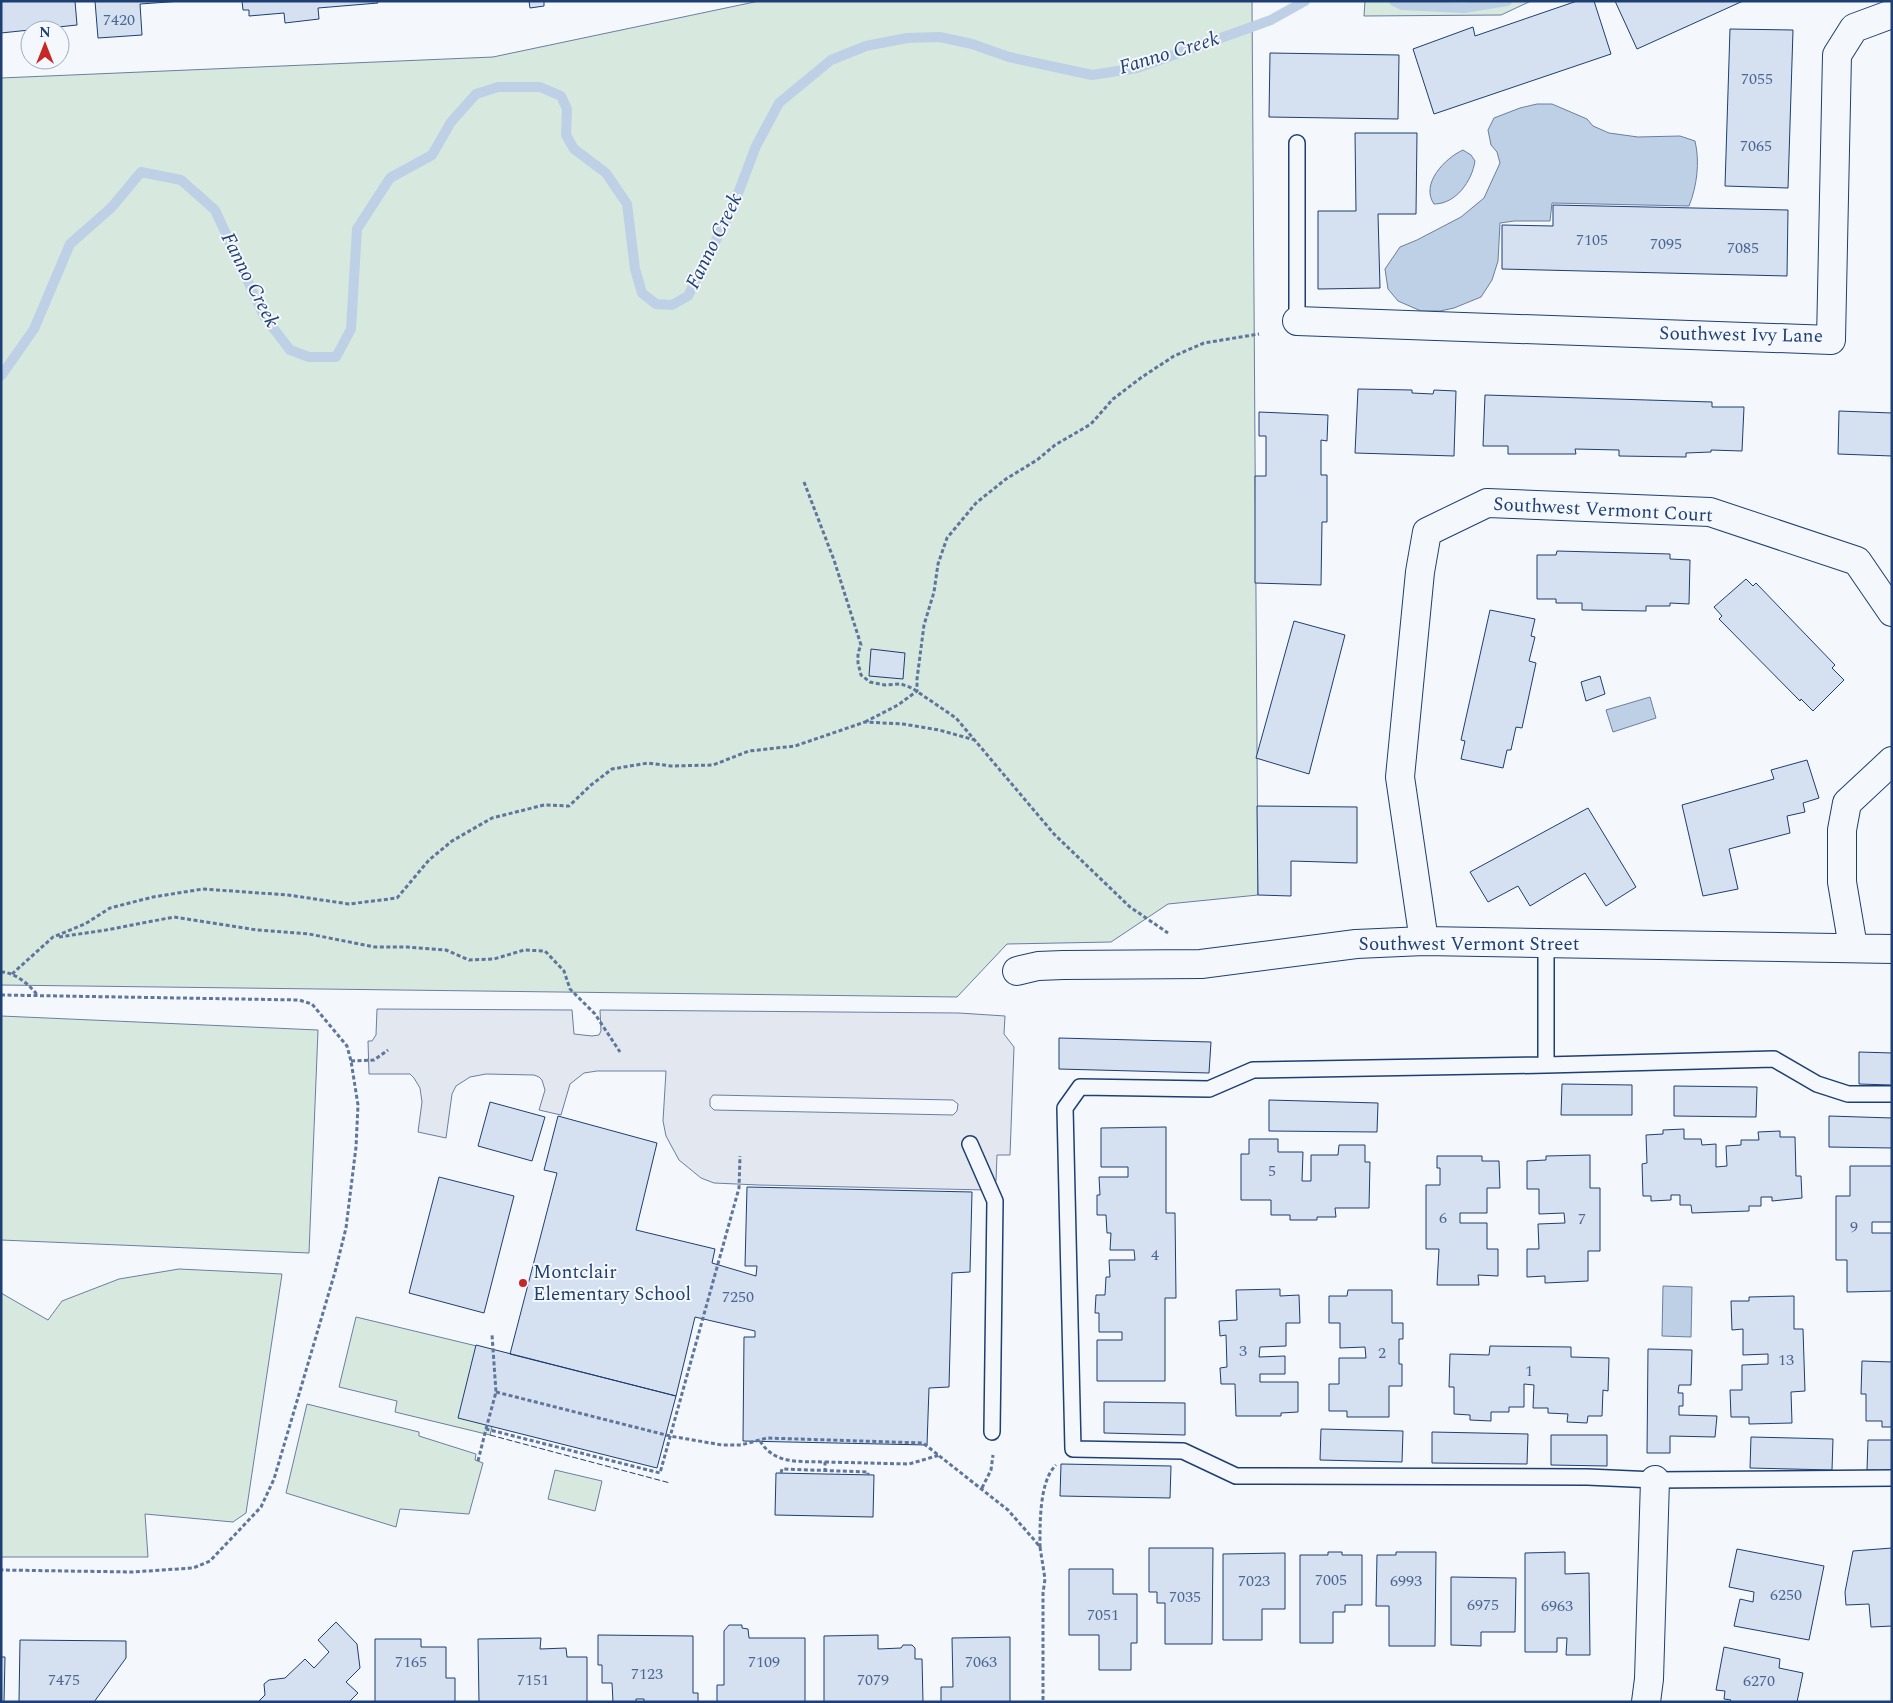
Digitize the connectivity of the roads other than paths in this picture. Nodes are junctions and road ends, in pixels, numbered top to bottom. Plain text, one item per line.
1 (1892, 14) edge
2 (1297, 143) dead end
3 (1297, 321) joint
4 (1892, 612) edge
5 (1892, 760) edge
6 (1424, 941) junction
7 (1546, 943) junction
8 (1852, 947) junction
9 (1892, 949) edge
10 (1017, 971) dead end
11 (1546, 1065) junction
12 (1892, 1094) edge
13 (970, 1144) dead end
14 (992, 1432) road end
15 (1892, 1478) edge
16 (1655, 1480) junction
17 (1646, 1702) edge

1 - 3 street, Southwest Ivy Lane
2 - 3 lane
4 - 6 street, Southwest Vermont Court
5 - 8 street
6 - 7 street, Southwest Vermont Street
6 - 10 street, Southwest Vermont Street
7 - 8 street, Southwest Vermont Street
7 - 11 lane
8 - 9 street, Southwest Vermont Street
11 - 12 lane
11 - 16 lane
13 - 14 lane
15 - 16 lane
16 - 17 street

